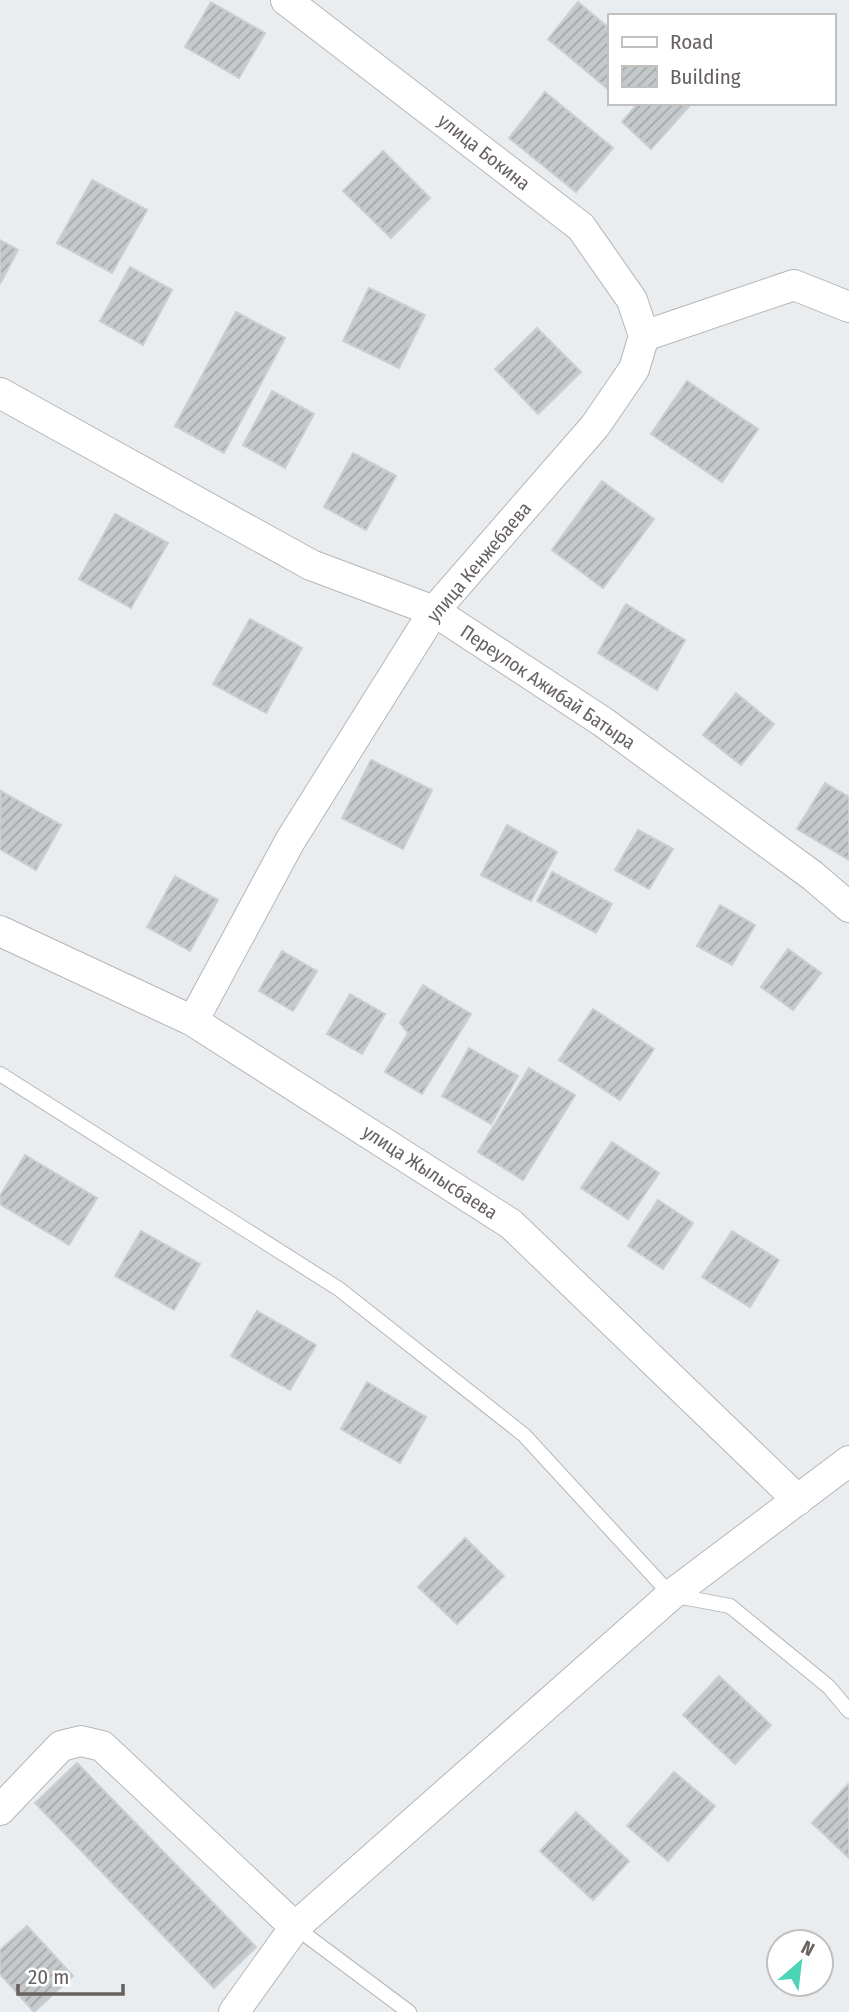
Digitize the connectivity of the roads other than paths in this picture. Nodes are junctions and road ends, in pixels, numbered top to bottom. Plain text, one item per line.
1 (286, 0) edge
2 (849, 307) edge
3 (644, 336) junction
4 (0, 393) edge
5 (434, 611) junction
6 (849, 906) edge
7 (0, 931) edge
8 (193, 1021) junction
9 (0, 1074) edge
10 (849, 1461) edge
11 (798, 1500) junction
12 (671, 1595) junction
13 (849, 1711) edge
14 (0, 1810) edge
15 (295, 1927) junction
16 (234, 2012) edge
17 (410, 2012) edge

1 - 3 street, улица Бокина
2 - 3 street
3 - 5 street, улица Кенжебаева
4 - 5 street, Переулок Ажибай Батыра
5 - 6 street, Переулок Ажибай Батыра
5 - 8 street, улица Кенжебаева
7 - 8 street, улица Жылысбаева
8 - 11 street, улица Жылысбаева
9 - 12 lane
10 - 11 street
11 - 12 street
12 - 13 lane
12 - 15 street
14 - 15 street
15 - 16 street
15 - 17 lane

